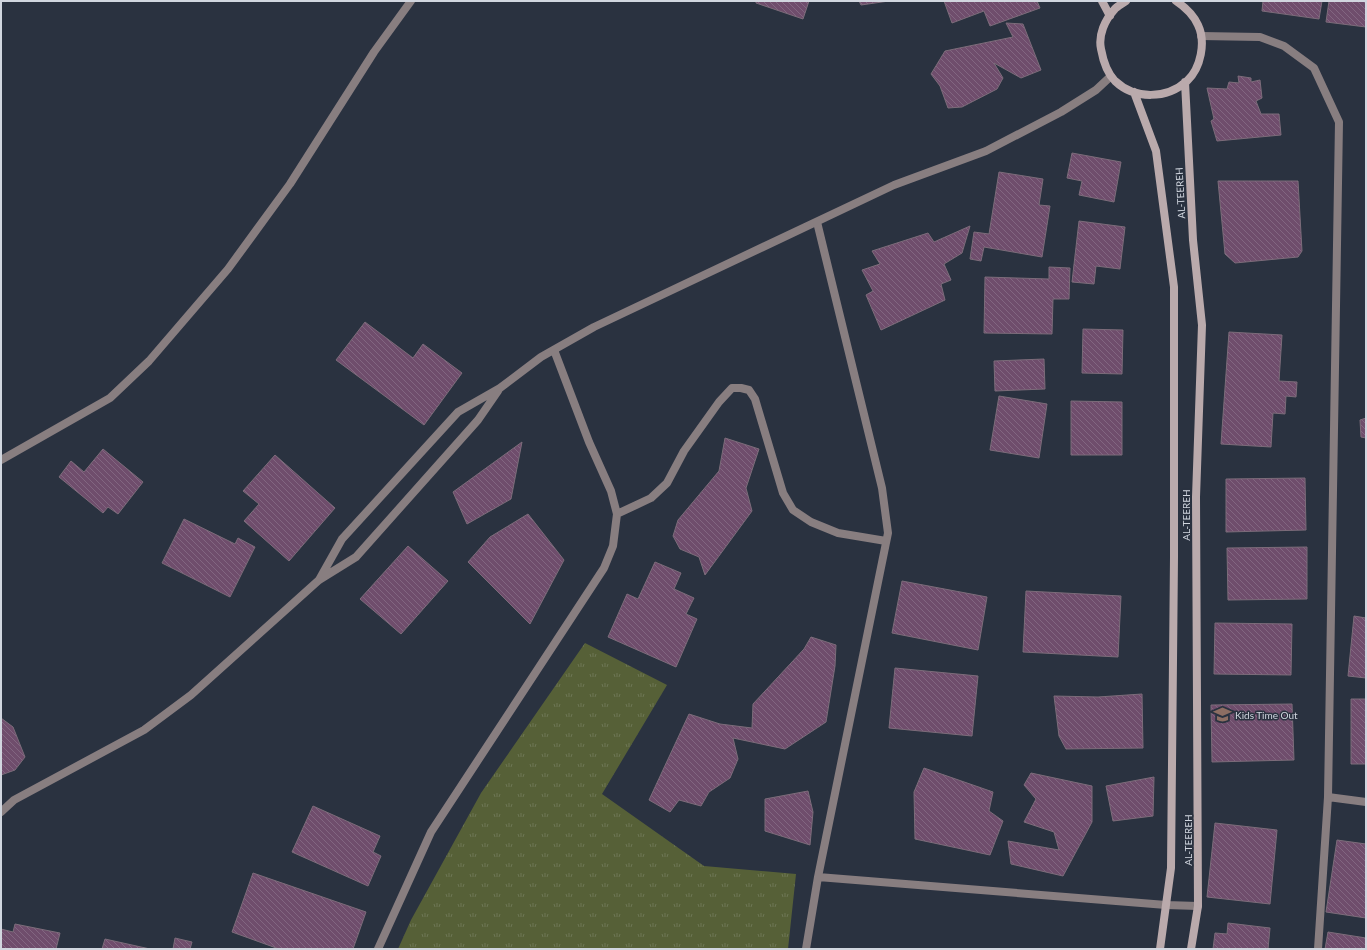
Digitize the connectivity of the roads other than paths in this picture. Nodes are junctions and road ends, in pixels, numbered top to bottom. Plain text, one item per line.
1 (411, 1) edge
2 (1102, 1) edge
3 (1126, 1) edge
4 (1176, 1) edge
5 (1110, 16) junction
6 (1200, 36) junction
7 (1112, 76) junction
8 (1185, 82) junction
9 (1134, 92) junction
10 (817, 222) junction
11 (554, 350) junction
12 (500, 388) junction
13 (1, 460) edge
14 (618, 514) junction
15 (886, 541) junction
16 (319, 580) junction
17 (1328, 797) junction
18 (1366, 802) edge
19 (1, 812) edge
20 (818, 877) junction
21 (1166, 905) junction
22 (1198, 906) junction
23 (378, 949) edge
24 (806, 949) edge
25 (1160, 949) edge
26 (1190, 949) edge
27 (1318, 949) edge

1 - 13 street
2 - 5 main road
3 - 5 main road
4 - 6 main road
5 - 7 main road
6 - 8 main road
6 - 17 street
7 - 9 main road
7 - 10 street
8 - 9 main road
8 - 22 main road, AL-TEEREH
9 - 21 main road, AL-TEEREH
10 - 11 street
10 - 15 street
11 - 12 street
11 - 14 street
12 - 16 street
12 - 16 street
14 - 15 street
14 - 23 street
15 - 20 street
16 - 19 street
17 - 18 street
17 - 27 street
20 - 21 street
20 - 24 street
21 - 22 street
21 - 25 main road, AL-TEEREH
22 - 26 main road, AL-TEEREH

